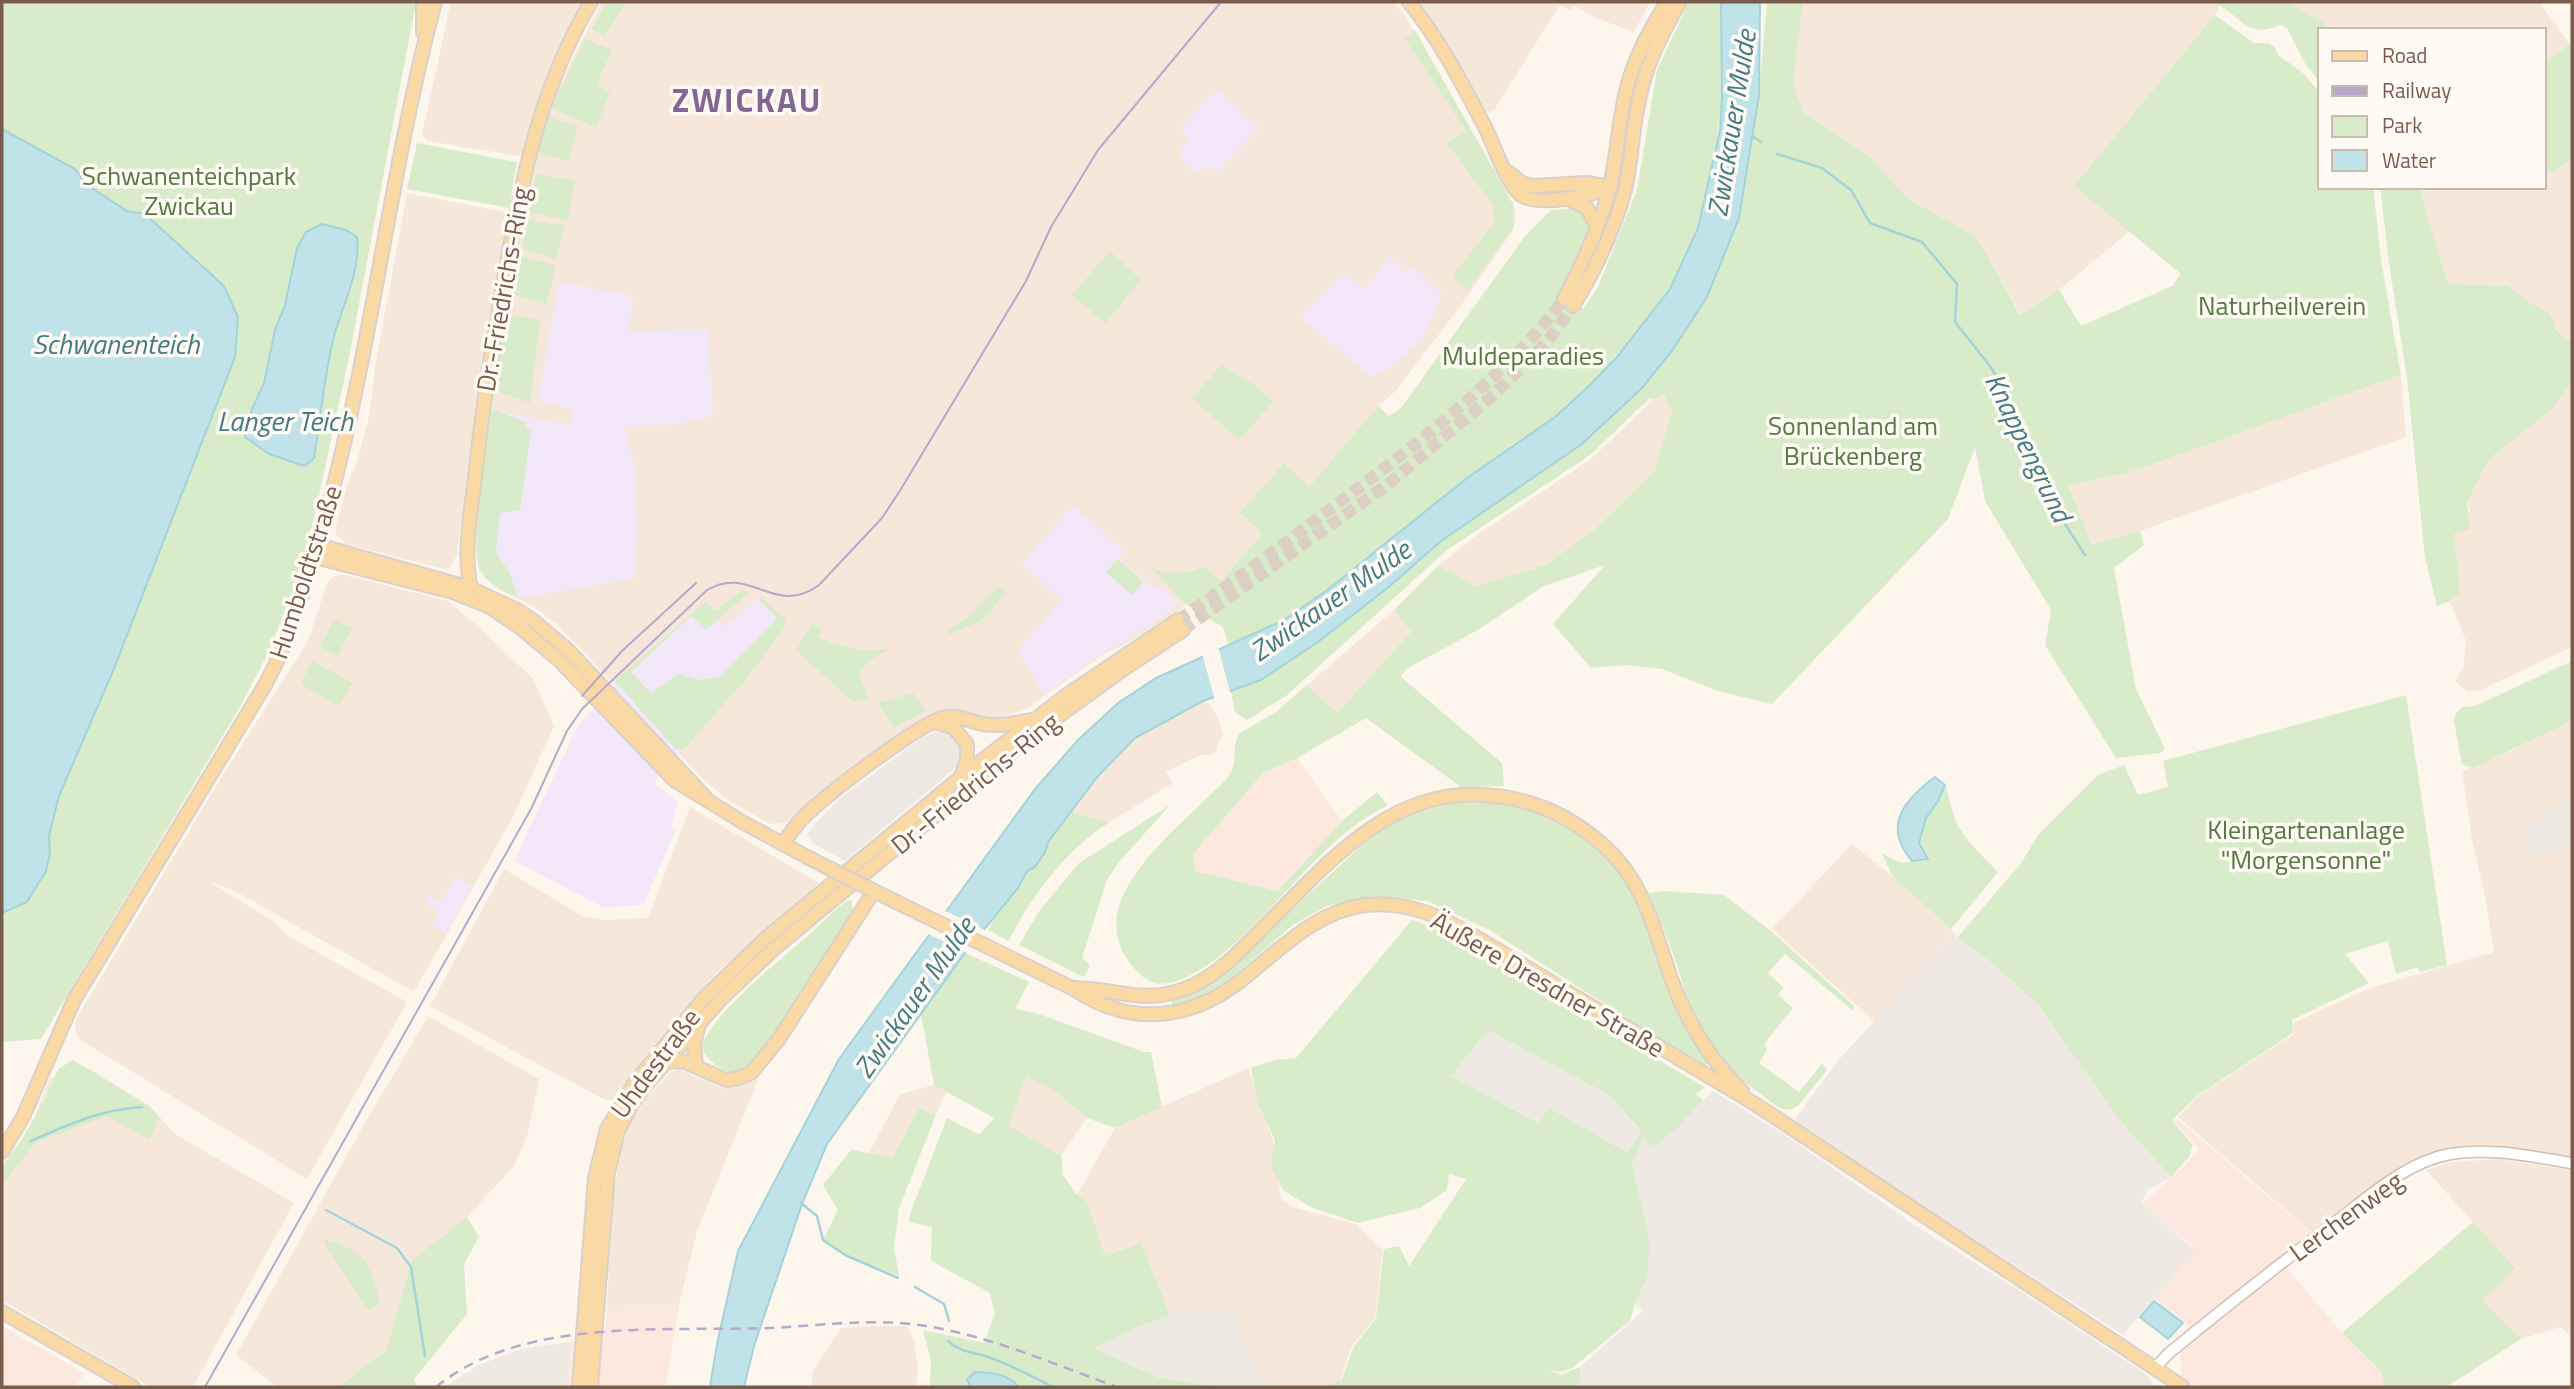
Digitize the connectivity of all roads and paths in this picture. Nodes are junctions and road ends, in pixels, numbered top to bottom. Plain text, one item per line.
1 (423, 2) edge
2 (435, 2) edge
3 (591, 2) edge
4 (1409, 2) edge
5 (1667, 2) edge
6 (1680, 2) edge
7 (423, 46) junction
8 (1504, 168) junction
9 (1609, 187) junction
10 (1625, 189) junction
11 (1567, 198) junction
12 (1597, 228) junction
13 (316, 551) junction
14 (472, 594) junction
15 (1035, 720) junction
16 (934, 722) junction
17 (961, 777) junction
18 (783, 844) junction
19 (868, 853) joint
20 (874, 891) junction
21 (776, 947) joint
22 (1072, 988) junction
23 (700, 1022) junction
24 (1712, 1059) junction
25 (663, 1064) junction
26 (696, 1065) junction
27 (1704, 1074) junction
28 (1755, 1104) junction
29 (2, 1152) edge
30 (2572, 1163) edge
31 (2, 1312) edge
32 (2155, 1368) junction
33 (133, 1387) edge
34 (579, 1387) edge
35 (591, 1387) edge
36 (2183, 1387) edge

1 - 7 main road, Humboldtstraße
2 - 7 main road, Humboldtstraße
3 - 14 main road, Dr.-Friedrichs-Ring
4 - 8 main road
5 - 9 main road
6 - 10 main road
7 - 13 main road, Humboldtstraße
8 - 9 main road
8 - 11 main road
9 - 10 main road
9 - 11 main road
9 - 12 main road
10 - 12 main road
11 - 12 main road
13 - 14 main road
13 - 29 main road, Humboldtstraße
14 - 18 main road
15 - 16 main road
15 - 17 main road, Dr.-Friedrichs-Ring
15 - 21 main road, Dr.-Friedrichs-Ring
16 - 17 main road
16 - 18 main road
17 - 19 main road, Dr.-Friedrichs-Ring
18 - 20 main road, Äußere Dresdner Straße, bridge
19 - 34 main road, Uhdestraße
20 - 22 main road, Äußere Dresdner Straße
20 - 26 main road
21 - 23 main road, Uhdestraße
22 - 24 main road, Äußere Dresdner Straße
22 - 27 main road, Äußere Dresdner Straße
23 - 25 main road, Uhdestraße
23 - 26 main road
24 - 27 main road
24 - 28 main road, Äußere Dresdner Straße
25 - 26 main road
25 - 35 main road, Uhdestraße
27 - 28 main road, Äußere Dresdner Straße
28 - 32 main road, Äußere Dresdner Straße
30 - 32 street, Lerchenweg
31 - 33 main road
32 - 36 main road, Äußere Dresdner Straße

